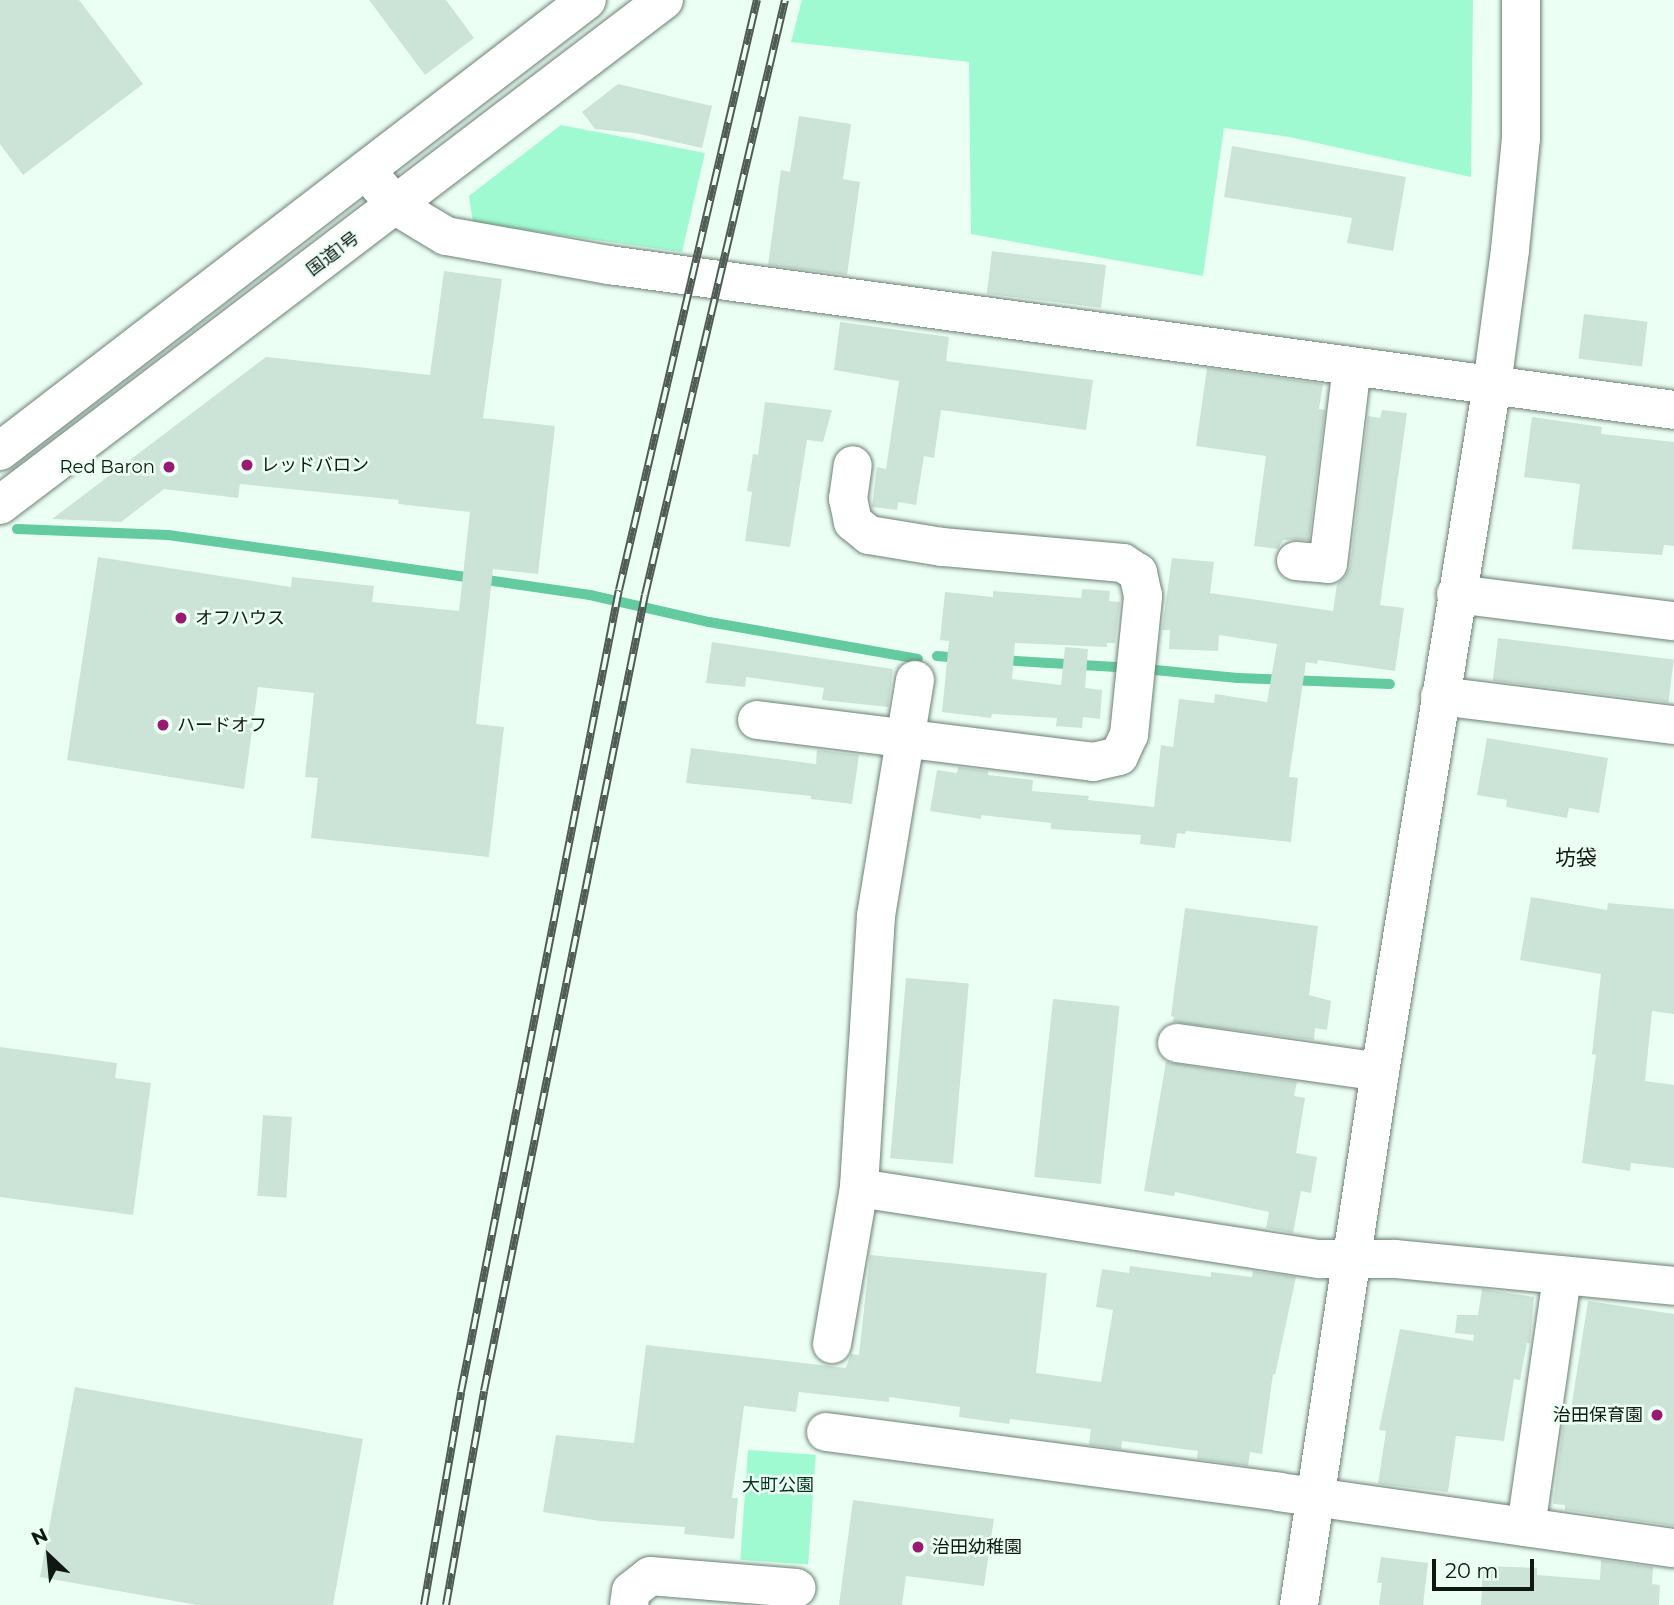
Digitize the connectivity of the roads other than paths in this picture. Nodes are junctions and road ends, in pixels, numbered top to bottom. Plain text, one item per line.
1 (587, 0) edge
2 (664, 0) edge
3 (1521, 0) edge
4 (366, 170) junction
5 (396, 206) junction
6 (1352, 366) junction
7 (1492, 385) junction
8 (1674, 410) edge
9 (0, 451) edge
10 (853, 466) dead end
11 (0, 505) edge
12 (1296, 561) dead end
13 (1457, 594) junction
14 (1674, 621) edge
15 (915, 680) dead end
16 (1440, 696) junction
17 (757, 720) dead end
18 (1674, 725) edge
19 (907, 739) junction
20 (1177, 1043) dead end
21 (1380, 1072) junction
22 (859, 1188) junction
23 (1352, 1259) junction
24 (1562, 1276) junction
25 (1674, 1286) edge
26 (832, 1344) dead end
27 (826, 1432) dead end
28 (1317, 1497) junction
29 (1526, 1527) junction
30 (1674, 1548) edge
31 (797, 1588) dead end
32 (629, 1605) edge
33 (1299, 1605) edge

1 - 4 main road
2 - 5 main road, 国道1号
3 - 7 main road
4 - 5 main road
4 - 9 main road
5 - 6 main road
5 - 11 main road, 国道1号
6 - 7 main road
6 - 12 main road
7 - 8 main road
7 - 13 main road
10 - 19 main road
13 - 14 main road
13 - 16 main road
15 - 19 main road
16 - 18 main road
16 - 21 main road
17 - 19 main road
19 - 22 main road
20 - 21 main road
21 - 23 main road
22 - 23 main road
22 - 26 main road
23 - 24 main road
23 - 28 main road
24 - 25 main road
24 - 29 main road
27 - 28 main road
28 - 29 main road
28 - 33 main road
29 - 30 main road
31 - 32 main road

